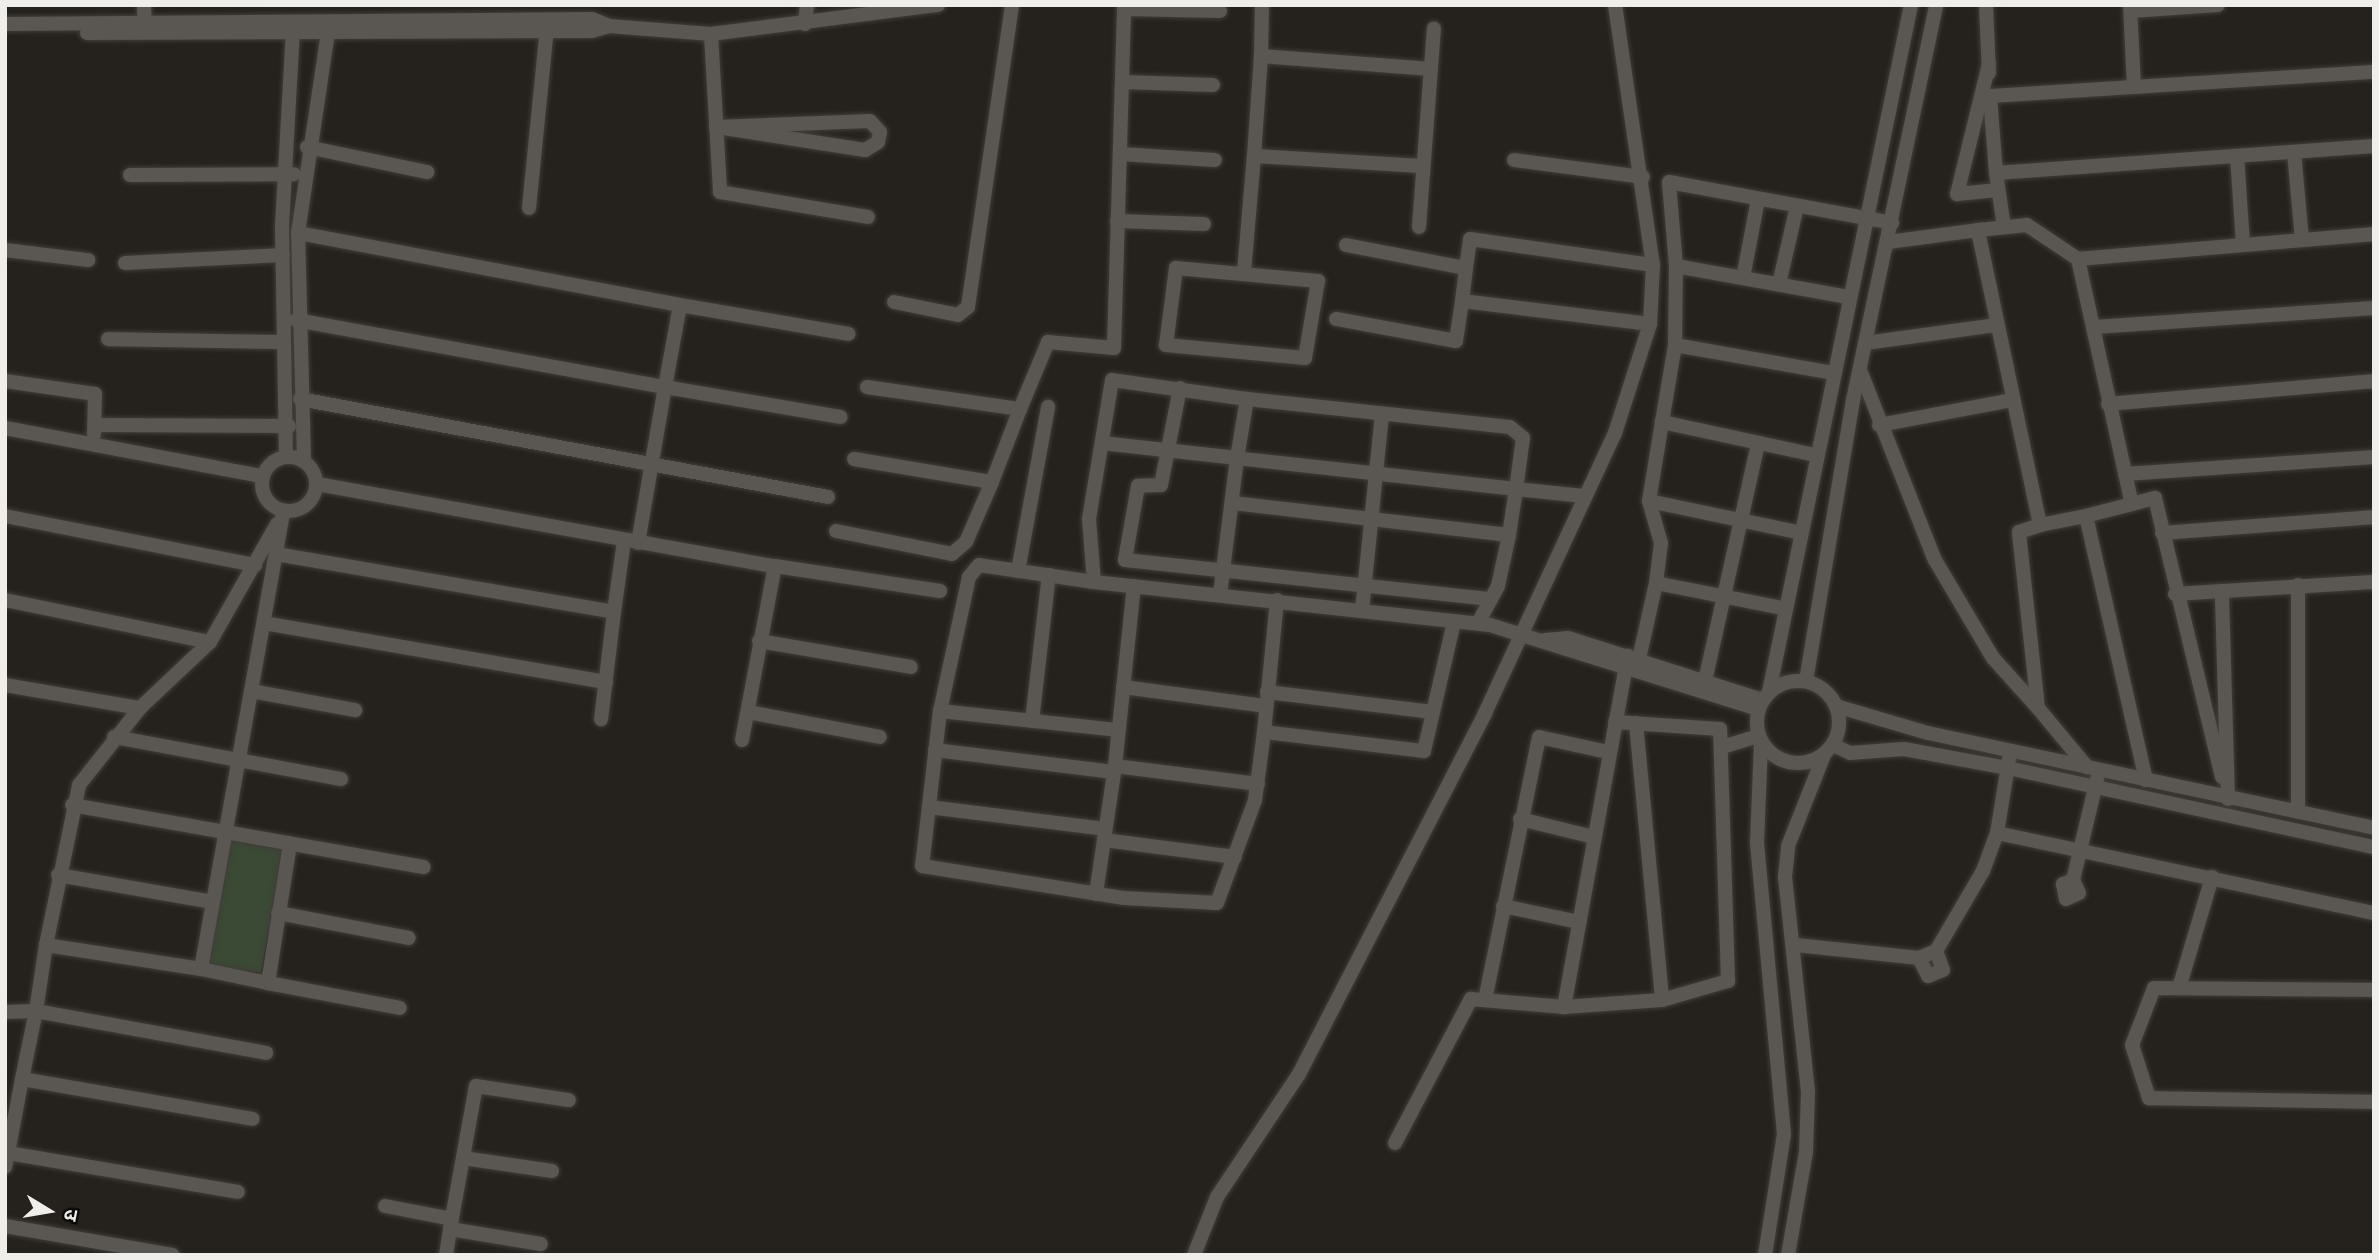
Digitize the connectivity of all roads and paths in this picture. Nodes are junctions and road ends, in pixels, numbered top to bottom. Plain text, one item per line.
1 (144, 5) edge
2 (807, 5) edge
3 (938, 5) edge
4 (1012, 5) edge
5 (1262, 5) edge
6 (1615, 5) edge
7 (1911, 5) edge
8 (1936, 5) edge
9 (1986, 5) edge
10 (2218, 5) edge
11 (1124, 7) edge
12 (2131, 8) edge
13 (1220, 11) dead end
14 (549, 18) edge
15 (5, 24) edge
16 (805, 24) junction
17 (328, 26) junction
18 (293, 27) junction
19 (146, 28) junction
20 (1434, 29) dead end
21 (5, 33) edge
22 (711, 34) junction
23 (1261, 56) junction
24 (1989, 64) junction
25 (1431, 69) junction
26 (2374, 72) edge
27 (1123, 82) junction
28 (1213, 85) dead end
29 (2134, 86) junction
30 (1990, 96) junction
31 (716, 127) junction
32 (2374, 146) edge
33 (307, 148) junction
34 (2294, 152) junction
35 (1119, 154) junction
36 (1254, 156) junction
37 (2236, 156) junction
38 (1215, 160) dead end
39 (1514, 160) dead end
40 (1423, 166) junction
41 (427, 172) dead end
42 (285, 173) junction
43 (1996, 173) junction
44 (303, 174) junction
45 (130, 175) dead end
46 (1643, 177) junction
47 (1998, 190) junction
48 (1758, 199) junction
49 (1797, 206) junction
50 (529, 208) dead end
51 (868, 217) dead end
52 (1867, 220) junction
53 (1117, 221) junction
54 (1892, 223) junction
55 (1204, 224) dead end
56 (1419, 227) dead end
57 (2004, 227) junction
58 (1978, 230) junction
59 (298, 233) junction
60 (2374, 234) edge
61 (2302, 240) junction
62 (1888, 242) junction
63 (1346, 245) dead end
64 (2243, 245) junction
65 (5, 250) edge
66 (283, 255) junction
67 (2078, 259) junction
68 (88, 260) dead end
69 (124, 263) dead end
70 (1653, 265) junction
71 (1676, 266) junction
72 (1466, 268) junction
73 (1244, 272) junction
74 (1743, 278) junction
75 (1779, 285) junction
76 (1848, 297) junction
77 (1462, 301) junction
78 (894, 302) dead end
79 (680, 305) junction
80 (2374, 308) edge
81 (1336, 318) dead end
82 (296, 320) junction
83 (1650, 324) junction
84 (1996, 325) junction
85 (2094, 327) junction
86 (849, 334) dead end
87 (108, 339) dead end
88 (284, 342) junction
89 (1865, 343) junction
90 (1675, 345) junction
91 (1860, 370) junction
92 (1833, 373) junction
93 (5, 381) edge
94 (2374, 381) edge
95 (664, 387) junction
96 (867, 387) dead end
97 (1180, 387) junction
98 (1828, 395) junction
99 (300, 399) junction
100 (1247, 399) junction
101 (2013, 400) junction
102 (1853, 401) junction
103 (2108, 404) junction
104 (1048, 407) dead end
105 (1020, 410) junction
106 (1382, 415) junction
107 (840, 417) dead end
108 (1662, 422) junction
109 (95, 425) junction
110 (1879, 425) junction
111 (289, 426) junction
112 (5, 428) edge
113 (1102, 443) junction
114 (1758, 443) junction
115 (92, 444) junction
116 (1166, 449) junction
117 (1815, 455) junction
118 (286, 456) junction
119 (2374, 457) edge
120 (1237, 458) junction
121 (854, 459) dead end
122 (304, 460) junction
123 (650, 465) junction
124 (2125, 474) junction
125 (261, 477) junction
126 (1374, 477) junction
127 (992, 482) junction
128 (317, 484) junction
129 (1516, 489) junction
130 (1584, 496) junction
131 (828, 498) dead end
132 (1649, 500) junction
133 (1233, 503) junction
134 (2132, 504) junction
135 (284, 510) junction
136 (1367, 514) junction
137 (5, 516) edge
138 (2086, 516) junction
139 (2374, 517) edge
140 (1742, 520) junction
141 (2040, 525) junction
142 (836, 531) dead end
143 (1798, 532) junction
144 (2162, 533) junction
145 (1510, 535) junction
146 (631, 542) junction
147 (276, 554) junction
148 (1125, 560) junction
149 (255, 565) junction
150 (775, 566) junction
151 (1017, 570) junction
152 (1224, 570) junction
153 (1049, 575) junction
154 (1094, 582) junction
155 (2374, 582) edge
156 (1656, 583) junction
157 (1130, 585) junction
158 (2298, 585) junction
159 (1364, 588) junction
160 (940, 591) dead end
161 (2222, 591) junction
162 (1220, 594) junction
163 (2175, 594) junction
164 (1724, 597) junction
165 (1491, 599) junction
166 (5, 600) edge
167 (1277, 600) junction
168 (1782, 608) junction
169 (1362, 611) junction
170 (614, 612) junction
171 (1454, 622) junction
172 (264, 623) junction
173 (1478, 623) junction
174 (1523, 633) junction
175 (760, 641) junction
176 (210, 642) junction
177 (1631, 661) junction
178 (911, 667) dead end
179 (1705, 681) junction
180 (1806, 681) junction
181 (606, 682) junction
182 (5, 685) edge
183 (1123, 687) junction
184 (251, 691) junction
185 (1266, 699) junction
186 (1763, 700) junction
187 (1836, 706) junction
188 (140, 708) junction
189 (2038, 708) junction
190 (355, 710) dead end
191 (940, 711) junction
192 (748, 712) junction
193 (1433, 712) junction
194 (601, 719) dead end
195 (1032, 721) junction
196 (1615, 722) junction
197 (1636, 723) junction
198 (1119, 730) junction
199 (1264, 732) junction
200 (114, 737) junction
201 (880, 737) dead end
202 (742, 740) dead end
203 (1760, 740) junction
204 (1722, 747) junction
205 (1828, 750) junction
206 (936, 751) junction
207 (2011, 751) junction
208 (1608, 752) junction
209 (239, 761) junction
210 (2008, 768) junction
211 (1114, 769) junction
212 (2093, 769) junction
213 (341, 779) dead end
214 (2146, 780) junction
215 (1258, 784) junction
216 (2095, 786) junction
217 (2228, 799) junction
218 (72, 805) junction
219 (929, 807) junction
220 (2298, 812) junction
221 (1520, 819) junction
222 (2374, 828) edge
223 (226, 832) junction
224 (1997, 833) junction
225 (1104, 835) junction
226 (1594, 837) junction
227 (290, 844) junction
228 (2374, 847) edge
229 (2078, 850) junction
230 (1235, 857) junction
231 (424, 867) dead end
232 (58, 875) junction
233 (2212, 877) junction
234 (2073, 880) dead end
235 (1096, 894) junction
236 (213, 902) junction
237 (1503, 906) junction
238 (278, 913) junction
239 (2374, 914) edge
240 (1579, 922) junction
241 (408, 938) dead end
242 (46, 945) junction
243 (1796, 945) junction
244 (1936, 951) junction
245 (1919, 958) junction
246 (201, 969) junction
247 (268, 983) junction
248 (2179, 988) junction
249 (2374, 990) edge
250 (1800, 992) junction
251 (1774, 995) junction
252 (1485, 1000) junction
253 (1662, 1000) junction
254 (1564, 1007) junction
255 (400, 1008) dead end
256 (5, 1012) edge
257 (36, 1012) junction
258 (266, 1053) dead end
259 (22, 1079) junction
260 (569, 1100) dead end
261 (2374, 1102) edge
262 (253, 1119) dead end
263 (1395, 1143) dead end
264 (463, 1158) junction
265 (7, 1160) edge
266 (552, 1171) dead end
267 (238, 1192) dead end
268 (385, 1206) dead end
269 (451, 1224) junction
270 (5, 1226) edge
271 (541, 1244) dead end
272 (173, 1255) edge
273 (446, 1255) edge
274 (1194, 1255) edge
275 (1765, 1255) edge
276 (1788, 1255) edge

1 - 19 street
2 - 16 street
3 - 16 street
4 - 78 street
5 - 23 street
6 - 46 street
7 - 52 street
8 - 54 street
9 - 24 street
10 - 12 street
11 - 13 street
11 - 27 street
12 - 29 street
14 - 17 street
14 - 22 street
14 - 50 street
15 - 19 street
16 - 22 street
17 - 18 street
17 - 33 street
18 - 19 street
18 - 42 street
19 - 21 street
20 - 25 street
22 - 31 street
23 - 25 street
23 - 36 street
24 - 30 street
24 - 47 street
25 - 40 street
26 - 29 street
27 - 28 street
27 - 35 street
29 - 30 street
30 - 43 street
31 - 31 street
31 - 51 street
32 - 34 street
33 - 41 street
33 - 44 street
34 - 37 street
34 - 61 street
35 - 38 street
35 - 53 street
36 - 40 street
36 - 73 street
37 - 43 street
37 - 64 street
39 - 46 street
40 - 56 street
42 - 44 street
42 - 45 street
42 - 66 street
43 - 47 street
44 - 59 street
46 - 70 street
47 - 57 street
48 - 49 street
48 - 71 street
48 - 74 street
49 - 52 street
49 - 75 street
52 - 54 street
52 - 76 street
53 - 55 street
53 - 105 street
54 - 62 street
57 - 58 street
57 - 67 street
58 - 62 street
58 - 84 street
59 - 79 street
59 - 82 street
60 - 61 street
61 - 64 street
62 - 89 street
63 - 72 street
64 - 67 street
65 - 68 street
66 - 69 street
66 - 88 street
67 - 85 street
70 - 72 street
70 - 83 street
71 - 74 street
71 - 90 street
72 - 77 street
73 - 73 street
74 - 75 street
75 - 76 street
76 - 92 street
77 - 81 street
77 - 83 street
79 - 86 street
79 - 95 street
80 - 85 street
82 - 95 street
82 - 99 street
83 - 130 street
84 - 89 street
84 - 101 street
85 - 103 street
87 - 88 street
88 - 111 street
89 - 91 street
90 - 92 street
90 - 108 street
91 - 102 street
91 - 110 street
92 - 98 street
93 - 109 street
94 - 103 street
95 - 107 street
95 - 123 street
96 - 105 street
97 - 100 street
97 - 113 street
97 - 116 street
98 - 102 street
98 - 117 street
99 - 122 street
99 - 123 street
100 - 106 street
100 - 120 street
101 - 110 street
101 - 141 street
102 - 180 street
103 - 124 street
104 - 151 street
105 - 127 street
106 - 126 street
106 - 129 street
108 - 114 street
108 - 132 street
109 - 111 street
109 - 115 street
110 - 189 street
111 - 118 street
112 - 115 street
113 - 116 street
113 - 154 street
114 - 117 street
114 - 140 street
115 - 125 street
116 - 120 street
116 - 148 street
117 - 143 street
118 - 122 street
118 - 125 street
119 - 124 street
120 - 126 street
120 - 133 street
121 - 127 street
122 - 128 street
123 - 131 street
123 - 146 street
124 - 134 street
125 - 135 street
126 - 129 street
126 - 136 street
127 - 142 street
128 - 135 street
128 - 146 street
129 - 130 street
129 - 145 street
130 - 174 street
132 - 140 street
132 - 156 street
133 - 136 street
133 - 152 street
134 - 138 street
134 - 144 street
135 - 147 street
135 - 149 street
136 - 145 street
136 - 159 street
137 - 149 street
138 - 141 street
138 - 214 street
139 - 144 street
140 - 143 street
140 - 164 street
141 - 189 street
143 - 168 street
144 - 163 street
145 - 165 street
146 - 150 street
146 - 170 street
147 - 170 street
147 - 172 street
148 - 152 street
148 - 157 street
149 - 176 street
150 - 160 street
150 - 175 street
151 - 153 street
151 - 191 street
152 - 159 street
152 - 162 street
153 - 154 street
153 - 195 street
154 - 157 street
155 - 158 street
156 - 164 street
156 - 177 street
157 - 162 street
157 - 183 street
158 - 161 street
158 - 220 street
159 - 165 street
159 - 169 street
161 - 163 street
161 - 217 street
162 - 167 street
163 - 217 street
164 - 168 street
164 - 179 street
165 - 173 street
166 - 176 street
167 - 169 street
167 - 185 street
168 - 186 street
169 - 171 street
170 - 181 street
171 - 173 street
171 - 193 street
172 - 181 street
172 - 184 street
173 - 174 street
174 - 177 street
174 - 274 street
175 - 178 street
175 - 192 street
176 - 188 street
177 - 179 street
177 - 186 street
177 - 196 street
179 - 186 street
180 - 186 street
180 - 187 street
181 - 194 street
182 - 188 street
183 - 185 street
183 - 198 street
184 - 190 street
184 - 209 street
185 - 193 street
185 - 199 street
186 - 203 street
187 - 205 street
187 - 207 street
188 - 200 street
189 - 212 street
191 - 195 street
191 - 206 street
192 - 201 street
192 - 202 street
193 - 199 street
195 - 198 street
196 - 197 street
196 - 208 street
197 - 204 street
197 - 253 street
198 - 211 street
199 - 215 street
200 - 209 street
200 - 218 street
203 - 204 street
203 - 205 street
203 - 251 street
204 - 253 street
205 - 210 street
205 - 243 street
206 - 211 street
206 - 219 street
207 - 210 street
207 - 212 street
208 - 221 street
208 - 226 street
209 - 213 street
209 - 223 street
210 - 216 street
210 - 224 street
211 - 215 street
211 - 225 street
212 - 214 street
212 - 216 street
214 - 217 street
215 - 230 street
216 - 228 street
216 - 229 street
217 - 220 street
218 - 223 street
218 - 232 street
219 - 225 street
219 - 235 street
220 - 222 street
221 - 226 street
221 - 237 street
223 - 227 street
223 - 236 street
224 - 229 street
224 - 244 street
225 - 230 street
225 - 235 street
226 - 240 street
227 - 231 street
227 - 238 street
229 - 233 street
229 - 234 street
230 - 235 street
232 - 236 street
232 - 242 street
233 - 239 street
233 - 248 street
236 - 246 street
237 - 240 street
237 - 252 street
238 - 241 street
238 - 247 street
240 - 254 street
242 - 246 street
242 - 257 street
243 - 245 street
243 - 250 street
244 - 245 street
244 - 245 street
246 - 247 street
247 - 255 street
248 - 249 street
248 - 261 street
250 - 251 street
250 - 276 street
251 - 275 street
252 - 254 street
252 - 263 street
253 - 254 street
256 - 257 street
257 - 258 street
257 - 259 street
259 - 262 street
259 - 265 street
260 - 264 street
264 - 266 street
264 - 269 street
265 - 267 street
268 - 269 street
269 - 271 street
269 - 273 street
270 - 272 street

